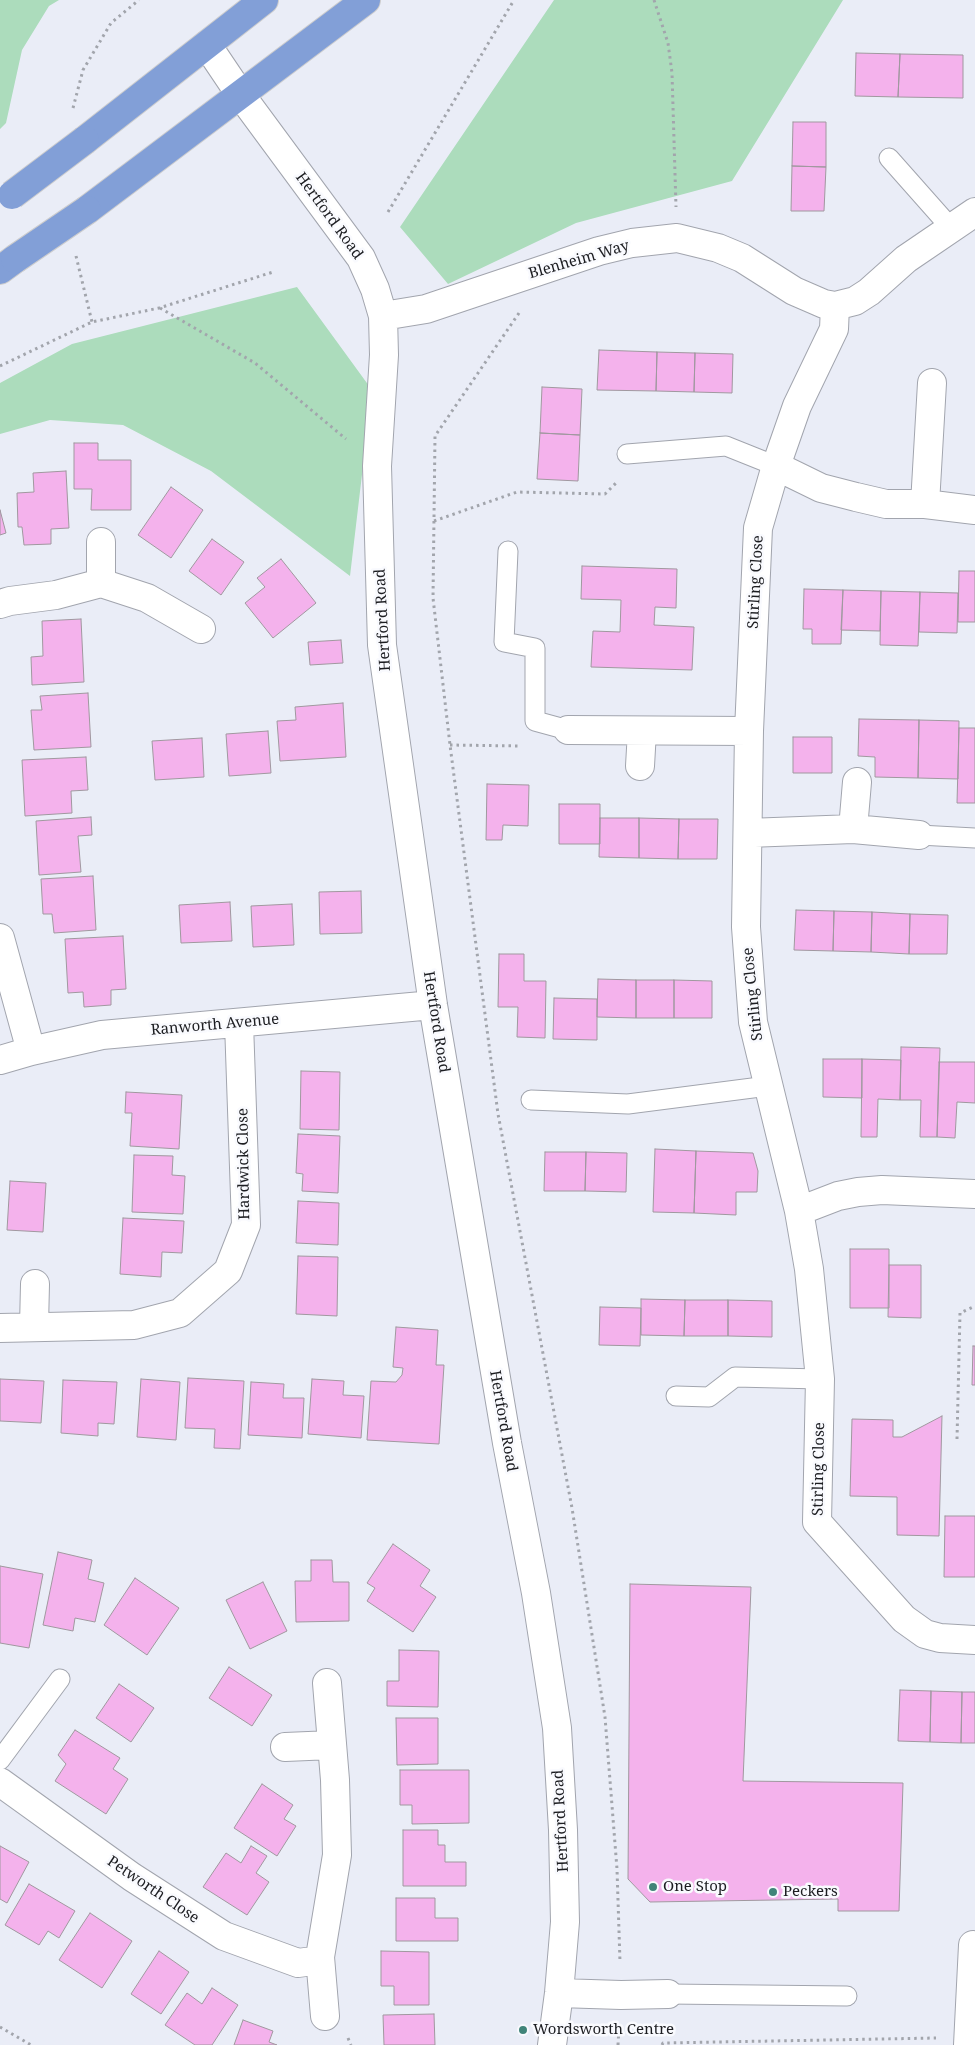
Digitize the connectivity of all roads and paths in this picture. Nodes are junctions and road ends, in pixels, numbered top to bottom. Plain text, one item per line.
1 (264, 0) edge
2 (366, 0) edge
3 (514, 0) edge
4 (654, 0) edge
5 (207, 45) junction
6 (240, 94) junction
7 (889, 158) dead end
8 (6, 200) edge
9 (388, 212) dead end
10 (975, 212) edge
11 (951, 228) junction
12 (677, 238) junction
13 (8, 264) edge
14 (273, 272) dead end
15 (835, 306) junction
16 (523, 307) dead end
17 (159, 308) junction
18 (383, 316) junction
19 (0, 366) edge
20 (932, 383) dead end
21 (627, 454) joint
22 (377, 466) junction
23 (776, 466) junction
24 (925, 504) junction
25 (975, 510) edge
26 (434, 521) junction
27 (101, 542) dead end
28 (508, 551) dead end
29 (101, 583) junction
30 (0, 604) edge
31 (202, 629) dead end
32 (568, 730) joint
33 (642, 731) junction
34 (749, 731) junction
35 (640, 766) dead end
36 (857, 782) dead end
37 (853, 829) junction
38 (748, 832) junction
39 (919, 836) joint
40 (975, 838) edge
41 (0, 938) edge
42 (433, 1005) junction
43 (239, 1022) junction
44 (32, 1051) junction
45 (0, 1060) edge
46 (768, 1086) junction
47 (531, 1100) dead end
48 (975, 1194) edge
49 (799, 1211) junction
50 (35, 1284) dead end
51 (975, 1306) edge
52 (34, 1326) junction
53 (0, 1328) edge
54 (820, 1379) junction
55 (676, 1396) dead end
56 (957, 1439) dead end
57 (975, 1640) edge
58 (60, 1679) dead end
59 (327, 1683) dead end
60 (332, 1745) junction
61 (285, 1747) dead end
62 (0, 1760) edge
63 (0, 1782) edge
64 (973, 1945) dead end
65 (320, 1957) junction
66 (559, 1993) junction
67 (668, 1994) joint
68 (621, 1995) junction
69 (847, 1996) dead end
70 (325, 2016) dead end
71 (0, 2027) edge
72 (968, 2041) edge
73 (31, 2045) edge
74 (552, 2045) edge
75 (618, 2045) edge
76 (662, 2045) edge

1 - 5 highway
2 - 6 highway
3 - 9 path
4 - 12 path
5 - 6 street, Hertford Road
5 - 8 highway, bridge
6 - 13 highway, bridge
6 - 18 street, Hertford Road
7 - 11 lane
10 - 11 street
11 - 15 street
12 - 15 street, Blenheim Way
12 - 18 street, Blenheim Way
14 - 17 path
15 - 23 street, Stirling Close
16 - 26 path
17 - 19 path
17 - 22 path
18 - 22 street, Hertford Road
20 - 24 street
21 - 23 lane
21 - 26 path
22 - 42 street, Hertford Road
23 - 24 street
23 - 34 street, Stirling Close
24 - 25 street
26 - 68 path
27 - 29 street
28 - 32 lane
29 - 30 street
29 - 31 street
32 - 33 street
33 - 34 street
33 - 35 street
34 - 38 street, Stirling Close
36 - 37 street
37 - 38 street
37 - 39 street
38 - 46 street, Stirling Close
39 - 40 lane
41 - 44 street
42 - 43 street, Ranworth Avenue
42 - 66 street, Hertford Road
43 - 44 street, Ranworth Avenue
43 - 52 street, Hardwick Close
44 - 45 street, Ranworth Avenue
46 - 47 lane
46 - 49 street, Stirling Close
48 - 49 street
49 - 54 street, Stirling Close
50 - 52 street
51 - 56 path
52 - 53 street, Hardwick Close
54 - 55 lane
54 - 57 street, Stirling Close
58 - 62 lane
59 - 60 street
60 - 61 street
60 - 65 street
63 - 65 street, Petworth Close
64 - 72 street
65 - 70 street
66 - 68 street
66 - 74 street, Hertford Road
67 - 68 street
67 - 69 lane
68 - 75 path
71 - 73 path
72 - 76 path

